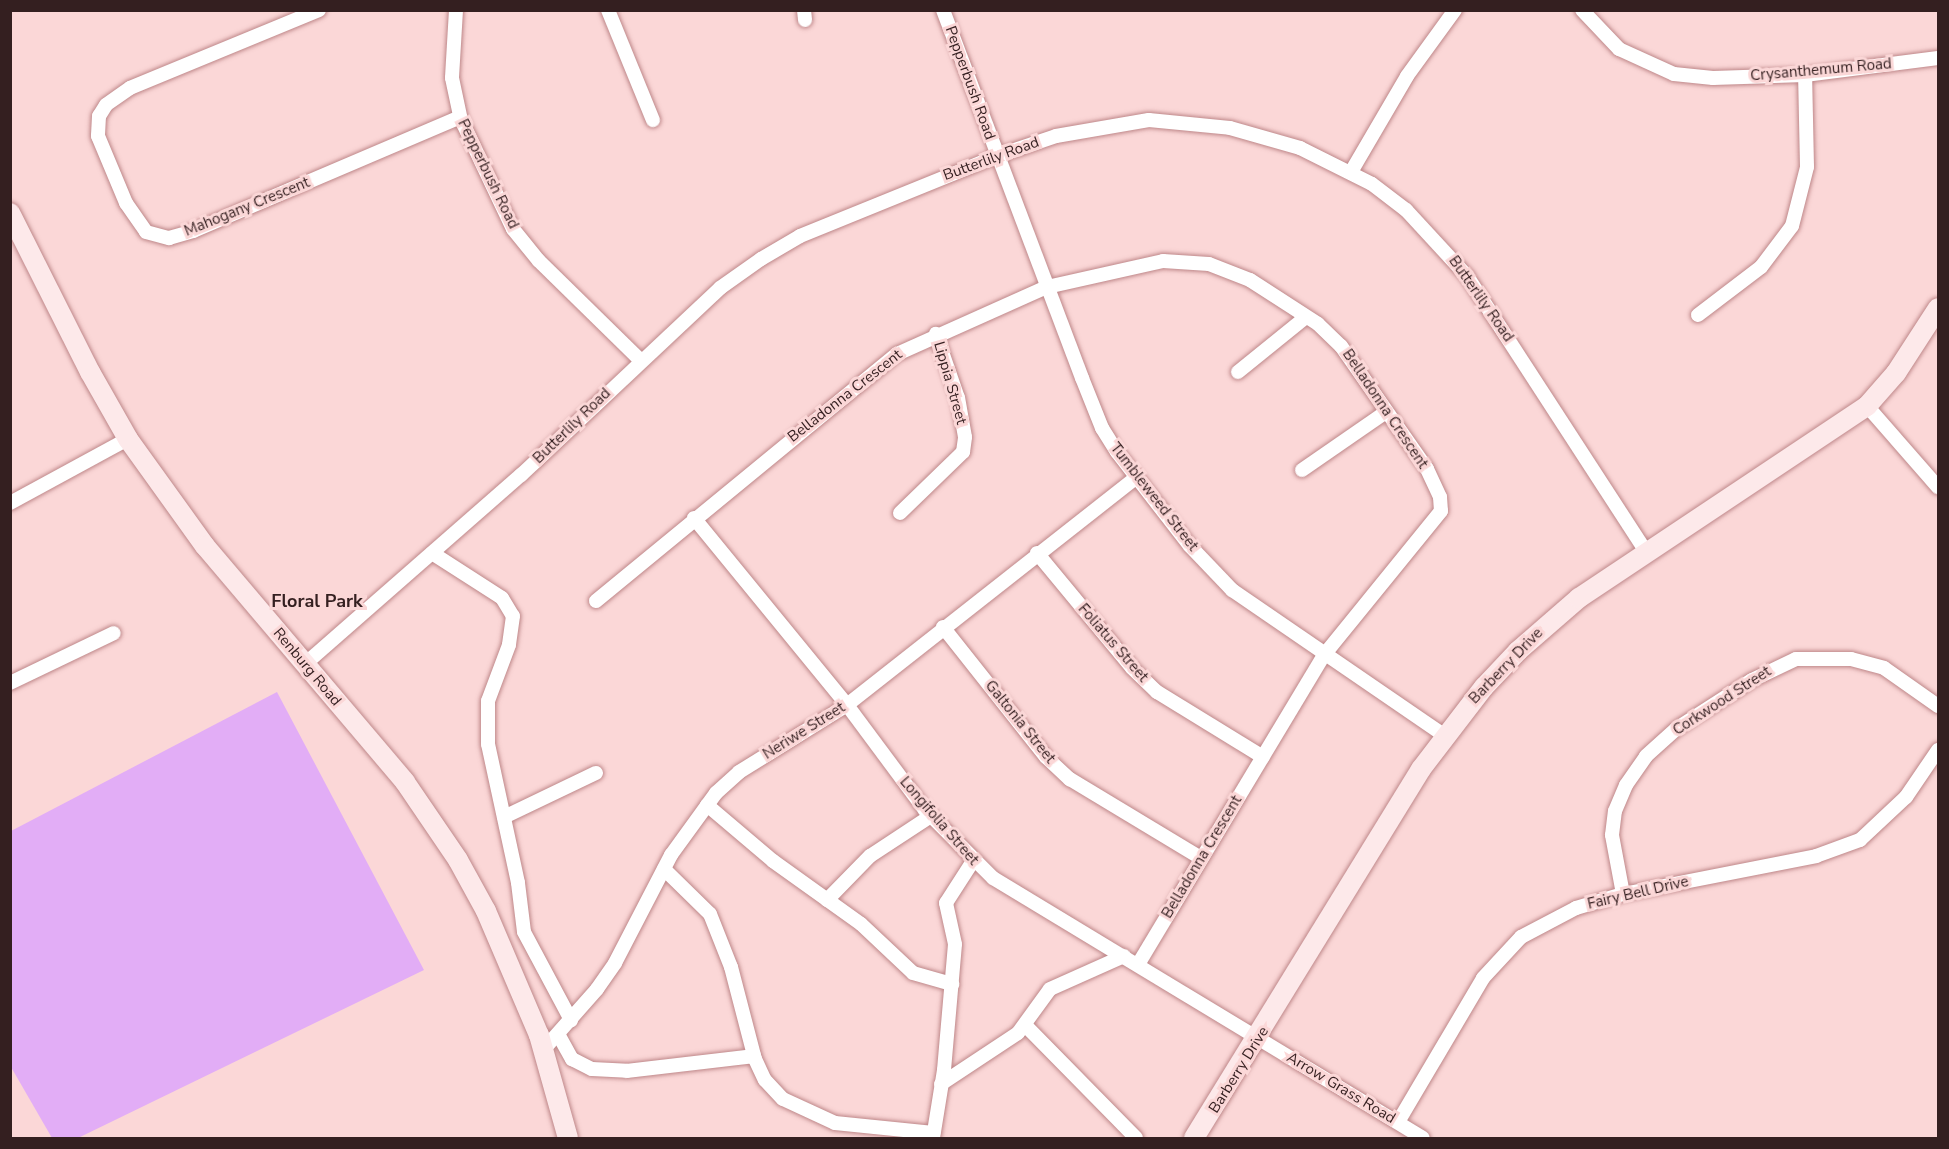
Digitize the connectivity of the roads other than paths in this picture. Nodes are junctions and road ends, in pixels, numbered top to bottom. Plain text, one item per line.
1 (319, 10) edge
2 (456, 10) edge
3 (608, 10) edge
4 (943, 10) edge
5 (1455, 10) edge
6 (1582, 10) edge
7 (1938, 58) edge
8 (1805, 75) junction
9 (460, 117) junction
10 (653, 120) dead end
11 (997, 156) junction
12 (1351, 172) junction
13 (10, 213) edge
14 (1047, 287) junction
15 (1938, 308) edge
16 (1698, 315) dead end
17 (1306, 317) junction
18 (936, 334) junction
19 (640, 360) junction
20 (1238, 372) dead end
21 (1867, 406) junction
22 (1386, 412) junction
23 (128, 439) junction
24 (1302, 470) dead end
25 (1135, 478) junction
26 (1938, 487) edge
27 (10, 503) edge
28 (900, 513) dead end
29 (694, 518) junction
30 (432, 553) junction
31 (1037, 553) junction
32 (1647, 553) junction
33 (596, 601) dead end
34 (943, 627) junction
35 (114, 633) dead end
36 (1324, 655) junction
37 (305, 664) junction
38 (10, 683) edge
39 (847, 705) junction
40 (1938, 706) edge
41 (1444, 735) junction
42 (1938, 750) edge
43 (1263, 757) junction
44 (596, 773) dead end
45 (707, 804) junction
46 (931, 816) junction
47 (504, 817) junction
48 (1201, 858) junction
49 (973, 861) junction
50 (664, 869) junction
51 (1623, 894) junction
52 (827, 900) junction
53 (1124, 956) junction
54 (1137, 964) junction
55 (952, 984) junction
56 (571, 1020) junction
57 (1026, 1026) junction
58 (558, 1034) junction
59 (1258, 1039) junction
60 (544, 1049) junction
61 (754, 1056) junction
62 (941, 1084) junction
63 (1398, 1122) junction
64 (933, 1136) edge
65 (568, 1138) edge
66 (1136, 1138) edge
67 (1194, 1138) edge
68 (1423, 1138) edge

1 - 9 street, Mahogany Crescent
2 - 9 street, Pepperbush Road
3 - 10 street
4 - 11 street, Pepperbush Road
5 - 12 street
6 - 8 street, Crysanthemum Road
7 - 8 street, Crysanthemum Road
8 - 16 street
9 - 19 street, Pepperbush Road
11 - 12 street, Butterlily Road
11 - 14 street, Tumbleweed Street
11 - 19 street, Butterlily Road
12 - 32 street, Butterlily Road
13 - 23 street, Renburg Road
14 - 17 street, Belladonna Crescent
14 - 18 street, Belladonna Crescent
14 - 25 street, Tumbleweed Street
15 - 21 street, Barberry Drive
17 - 20 street
17 - 22 street, Belladonna Crescent
18 - 28 street, Lippia Street
18 - 29 street, Belladonna Crescent
19 - 30 street, Butterlily Road
21 - 26 street
21 - 32 street, Barberry Drive
22 - 24 street
22 - 36 street, Belladonna Crescent
23 - 27 street
23 - 37 street, Renburg Road
25 - 31 street, Neriwe Street
25 - 36 street, Tumbleweed Street
29 - 33 street, Belladonna Crescent
29 - 39 street, Longifolia Street
30 - 37 street, Butterlily Road
30 - 47 street
31 - 34 street, Neriwe Street
31 - 43 street, Foliatus Street
32 - 41 street, Barberry Drive
34 - 39 street, Neriwe Street
34 - 48 street, Galtonia Street
35 - 38 street
36 - 41 street, Tumbleweed Street
36 - 43 street, Belladonna Crescent
37 - 60 street, Renburg Road
39 - 45 street, Neriwe Street
39 - 46 street, Longifolia Street
40 - 51 street, Corkwood Street
41 - 59 street, Barberry Drive
42 - 51 street, Fairy Bell Drive
43 - 48 street, Belladonna Crescent
44 - 47 street
45 - 50 street, Neriwe Street
45 - 52 street
46 - 49 street, Longifolia Street
46 - 52 street
47 - 56 street
48 - 54 street, Belladonna Crescent
49 - 53 street, Longifolia Street
49 - 55 street
50 - 56 street, Neriwe Street
50 - 61 street
51 - 63 street, Fairy Bell Drive
52 - 55 street
53 - 54 street, Longifolia Street
53 - 57 street
54 - 59 street, Longifolia Street
55 - 62 street
56 - 58 street, Neriwe Street
57 - 62 street
57 - 66 street
58 - 60 street, Neriwe Street
58 - 61 street
59 - 63 street, Arrow Grass Road
59 - 67 street, Barberry Drive
60 - 65 street, Renburg Road
61 - 64 street
62 - 64 street
63 - 68 street, Arrow Grass Road

